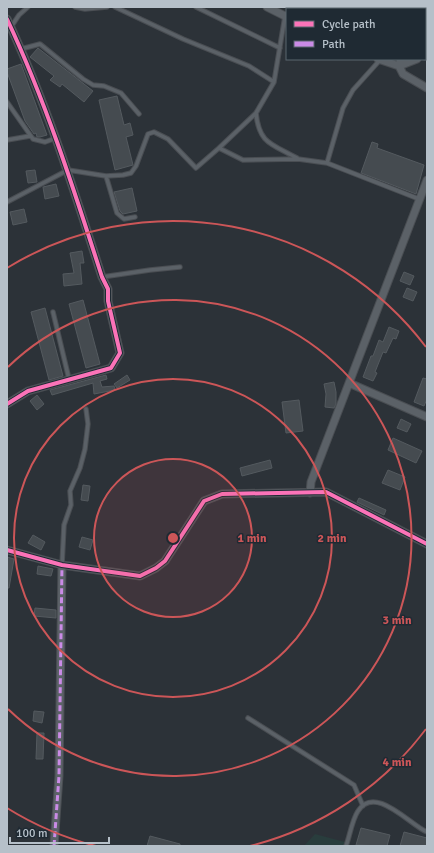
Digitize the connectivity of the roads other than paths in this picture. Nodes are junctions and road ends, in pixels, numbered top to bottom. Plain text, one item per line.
1 (28, 7) edge
2 (75, 7) edge
3 (107, 7) edge
4 (115, 7) edge
5 (196, 7) edge
6 (267, 7) edge
7 (286, 17) edge
8 (7, 19) edge
9 (11, 27) junction
10 (280, 48) junction
11 (20, 50) junction
12 (378, 60) edge
13 (386, 60) edge
14 (411, 60) edge
15 (400, 62) edge
16 (274, 82) junction
17 (427, 88) edge
18 (7, 102) edge
19 (256, 113) junction
20 (139, 114) dead end
21 (30, 136) junction
22 (57, 138) junction
23 (7, 140) edge
24 (219, 148) junction
25 (298, 159) junction
26 (327, 163) junction
27 (68, 170) junction
28 (106, 176) junction
29 (427, 180) edge
30 (419, 199) junction
31 (7, 202) edge
32 (135, 217) dead end
33 (180, 267) dead end
34 (102, 277) junction
35 (53, 312) dead end
36 (69, 379) junction
37 (349, 383) junction
38 (7, 404) edge
39 (86, 409) dead end
40 (427, 417) edge
41 (310, 493) junction
42 (427, 544) edge
43 (7, 550) edge
44 (62, 565) junction
45 (248, 718) dead end
46 (362, 806) junction
47 (427, 832) edge
48 (54, 846) edge
49 (346, 846) edge

1 - 9 lane
2 - 3 lane
4 - 16 lane
5 - 10 lane
6 - 7 street
7 - 10 lane
8 - 9 street
9 - 11 street
10 - 16 lane
11 - 20 lane
11 - 22 street
12 - 26 lane
13 - 15 street
14 - 15 street
15 - 17 street
16 - 19 lane
18 - 21 lane
19 - 24 lane
19 - 25 lane
21 - 22 lane
21 - 23 lane
22 - 27 street
24 - 25 lane
24 - 28 lane
25 - 26 lane
26 - 30 lane
27 - 28 lane
27 - 31 lane
27 - 34 street
28 - 32 lane
29 - 30 street
30 - 37 street
33 - 34 lane
34 - 36 street
35 - 36 lane
36 - 38 street
37 - 40 street
37 - 41 street
39 - 44 lane
41 - 42 street
41 - 44 street
43 - 44 street
44 - 48 street
45 - 46 lane
46 - 47 lane
46 - 49 lane

